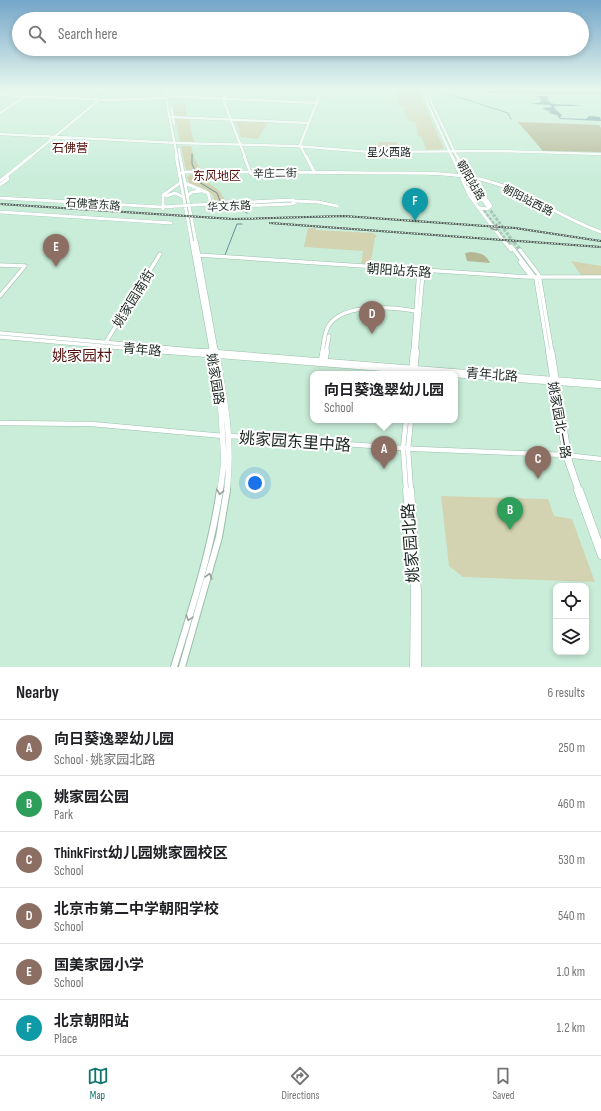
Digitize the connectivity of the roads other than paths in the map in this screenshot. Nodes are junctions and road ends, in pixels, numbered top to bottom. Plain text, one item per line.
1 (74, 120) edge
2 (171, 120) edge
3 (172, 120) edge
4 (231, 120) edge
5 (234, 120) edge
6 (310, 120) edge
7 (311, 120) edge
8 (436, 120) edge
9 (439, 120) edge
10 (309, 123) junction
11 (0, 134) edge
12 (54, 137) junction
13 (176, 144) junction
14 (241, 145) junction
15 (301, 147) junction
16 (453, 152) junction
17 (601, 154) edge
18 (315, 172) junction
19 (182, 173) junction
20 (252, 173) junction
21 (406, 175) joint
22 (6, 176) junction
23 (460, 177) junction
24 (471, 179) junction
25 (0, 180) edge
26 (183, 183) junction
27 (0, 185) edge
28 (464, 190) dead end
29 (185, 197) junction
30 (0, 198) edge
31 (210, 206) junction
32 (336, 206) dead end
33 (480, 207) tunnel mouth
34 (488, 207) tunnel mouth
35 (163, 208) junction
36 (0, 212) edge
37 (171, 223) dead end
38 (601, 232) edge
39 (511, 246) tunnel mouth
40 (520, 250) tunnel mouth
41 (160, 254) dead end
42 (198, 256) junction
43 (0, 264) edge
44 (421, 272) junction
45 (601, 278) edge
46 (537, 279) junction
47 (0, 296) edge
48 (418, 312) junction
49 (0, 333) edge
50 (0, 336) edge
51 (106, 342) junction
52 (214, 354) junction
53 (232, 355) junction
54 (323, 361) junction
55 (413, 371) edge
56 (458, 374) edge
57 (458, 375) edge
58 (555, 381) junction
59 (601, 383) edge
60 (601, 386) edge
61 (0, 423) edge
62 (406, 423) edge
63 (410, 423) edge
64 (226, 436) junction
65 (406, 448) junction
66 (567, 456) junction
67 (601, 459) edge
68 (601, 548) edge
69 (601, 556) edge
70 (174, 667) edge
71 (182, 667) edge
72 (413, 667) edge
73 (418, 667) edge

1 - 12 street
2 - 13 main road, 姚家园路
3 - 13 main road, 姚家园路
4 - 14 street
5 - 10 street
6 - 10 street
7 - 15 street
8 - 16 street
9 - 16 street
10 - 15 street
11 - 12 street
12 - 13 street
12 - 22 street
13 - 14 main road, 星火西路
13 - 19 main road, 姚家园路
14 - 15 main road, 星火西路
14 - 20 street
15 - 16 main road, 星火西路
15 - 18 street
16 - 17 main road, 星火西路
16 - 23 street, 朝阳站路
16 - 24 street, 朝阳站路
18 - 20 street, 辛庄二街
18 - 21 street, 辛庄二街
19 - 20 street, 辛庄二街
19 - 26 main road, 姚家园路
21 - 23 street, 朝阳站西路
22 - 25 street
22 - 27 street
23 - 24 street, 朝阳站西路
23 - 33 street
23 -> 46 street
24 - 28 street
24 - 34 street, 朝阳站路
24 - 38 street, 朝阳站西路
26 - 29 main road, 姚家园路
26 - 31 main road
26 - 35 main road
29 - 31 main road
29 - 35 main road
29 - 42 main road, 姚家园路
29 - 52 main road, 姚家园路
30 - 35 street, 石佛营东路
31 - 31 street
31 - 32 street, 华文东路, bridge
31 - 35 street, 华文东路, bridge
36 - 37 street
39 - 46 street
40 - 46 street
41 - 51 street, 姚家园南街
42 - 44 street, 朝阳站东路
42 - 52 main road, 姚家园路
43 - 47 street
44 - 46 street, 朝阳站东路
44 - 48 street
45 - 46 street, 朝阳站东路
46 - 58 street, 姚家园北一路
48 - 54 street
48 - 55 street
49 - 51 street, 青年路
50 - 52 street, 青年路
51 - 52 street, 青年路
52 - 53 street, 青年北路
52 - 64 main road, 姚家园路
53 - 54 street, 青年北路
53 - 55 street, 青年北路
54 - 55 street, 青年北路
56 - 58 street, 青年北路
57 - 58 street, 青年北路
58 - 59 street, 青年北路
58 - 60 street, 青年北路
58 - 66 street, 姚家园北一路
61 - 64 street, 姚家园东里中路
62 - 65 street, 姚家园北路
63 - 65 street, 姚家园北路
64 - 65 street, 姚家园东里中路
64 -> 70 main road, 姚家园路
71 -> 64 main road, 姚家园路
65 - 66 street, 姚家园东里中路
65 - 72 street, 姚家园北路
65 - 73 street, 姚家园北路
66 - 67 street, 姚家园东里中路
66 - 68 street, 姚家园北一路
66 - 69 street, 姚家园北一路

